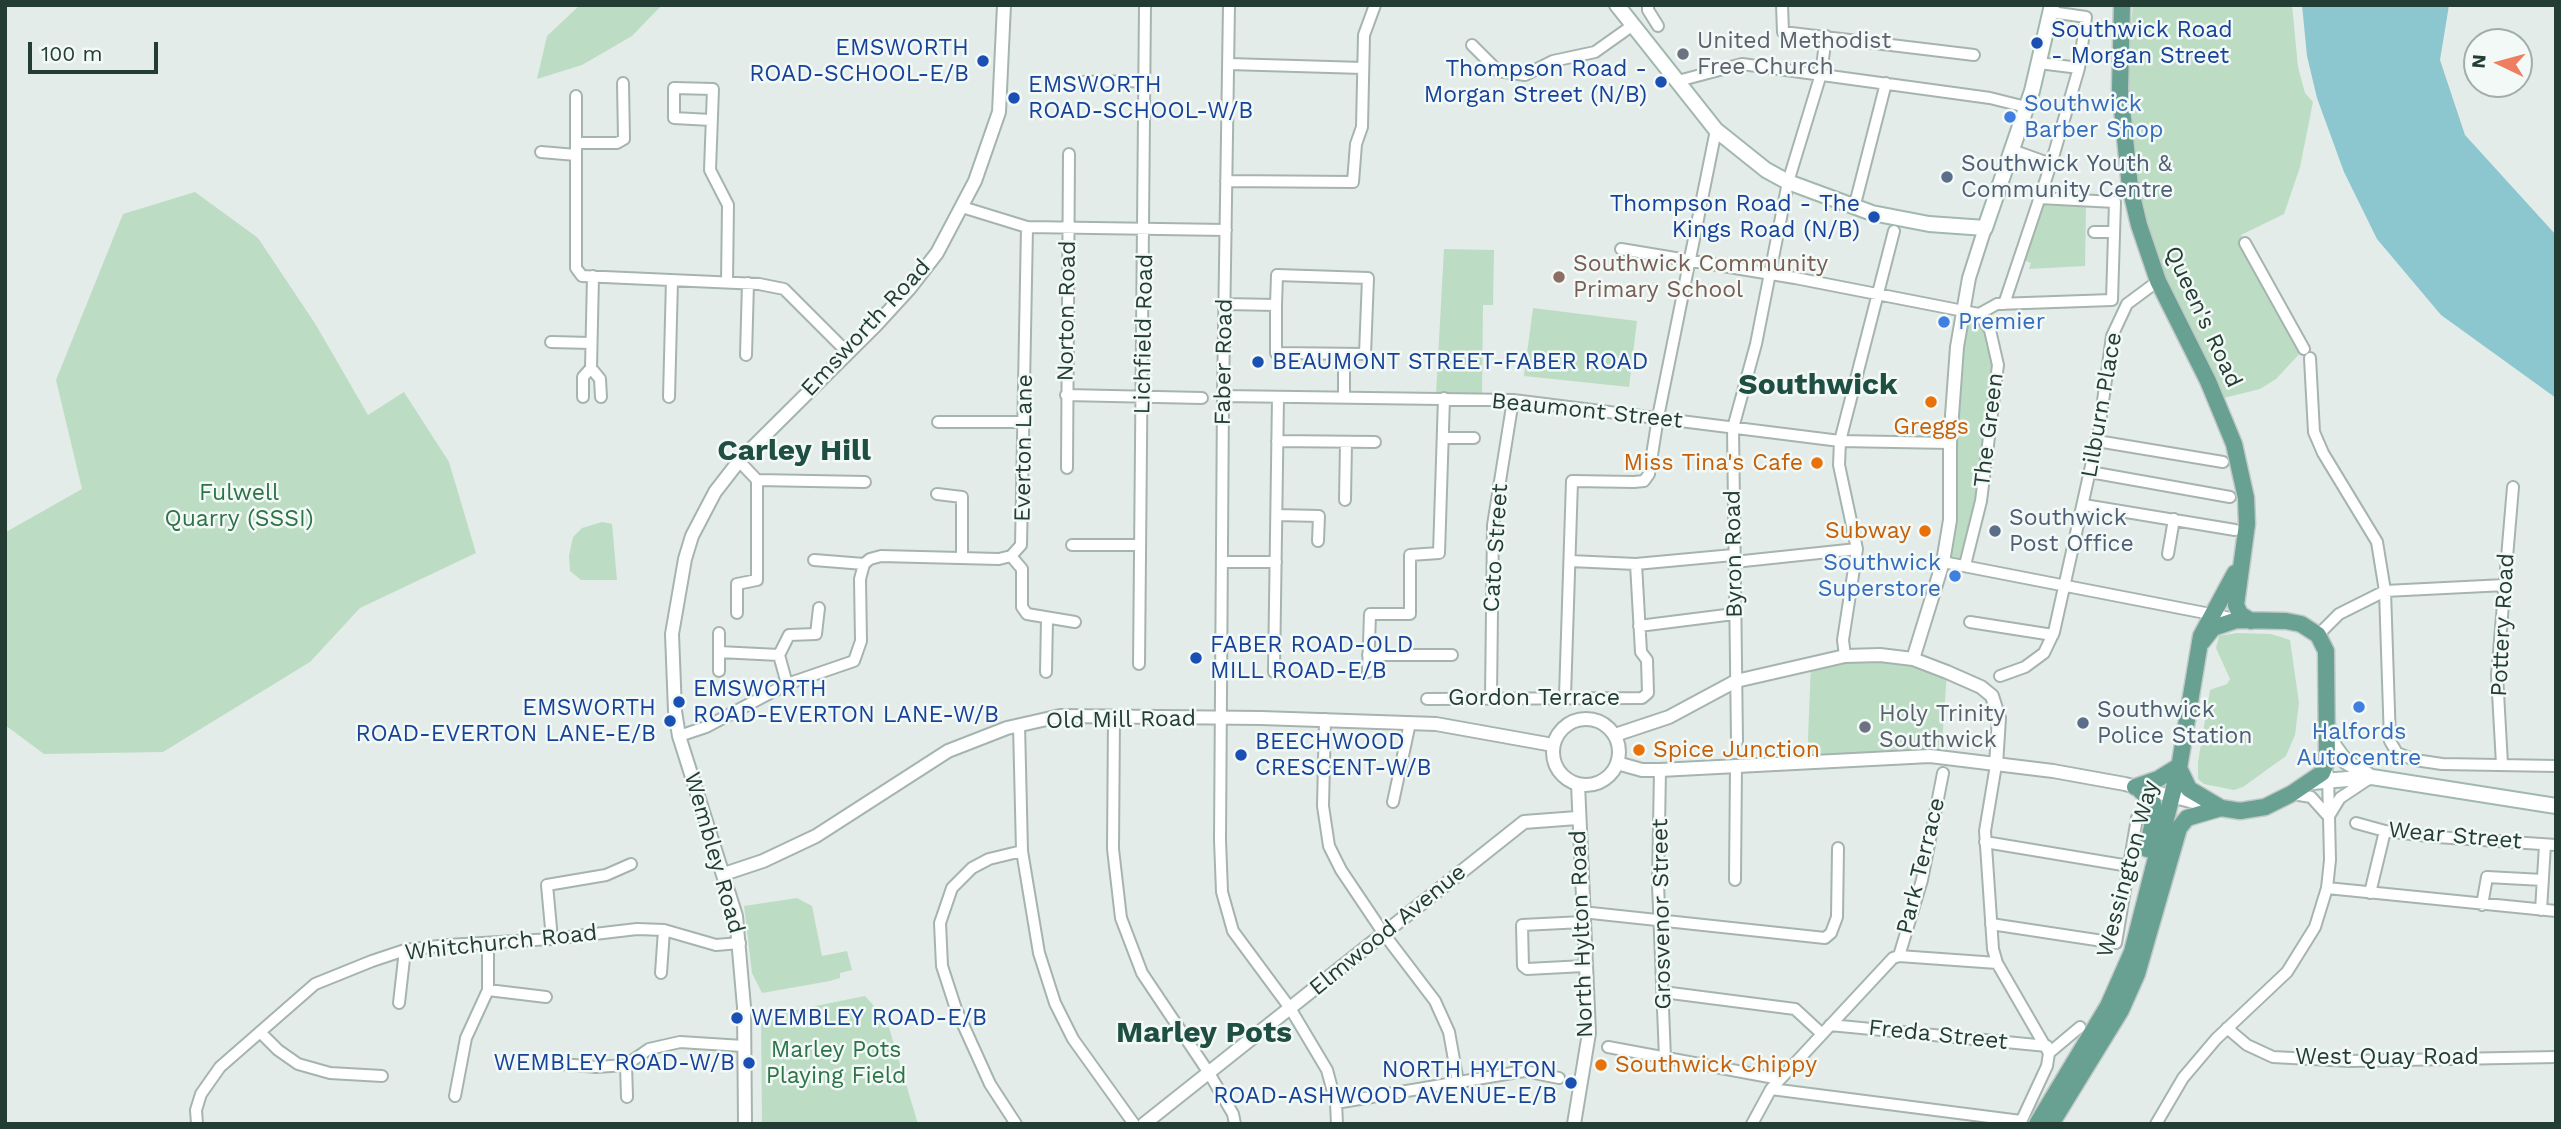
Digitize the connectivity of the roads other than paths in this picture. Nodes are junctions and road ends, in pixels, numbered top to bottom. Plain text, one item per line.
1 (1004, 5) edge
2 (1144, 5) edge
3 (1229, 5) edge
4 (1375, 5) edge
5 (1617, 5) edge
6 (1648, 5) edge
7 (1782, 5) edge
8 (2122, 5) edge
9 (2052, 8) edge
10 (1633, 25) junction
11 (1658, 26) dead end
12 (1826, 36) junction
13 (1472, 45) dead end
14 (1974, 55) dead end
15 (2039, 63) junction
16 (1228, 64) junction
17 (1363, 68) junction
18 (2079, 68) junction
19 (1821, 74) junction
20 (1144, 81) junction
21 (1678, 81) junction
22 (1076, 82) dead end
23 (623, 83) dead end
24 (1886, 83) junction
25 (576, 96) dead end
26 (2026, 107) junction
27 (711, 120) junction
28 (1716, 130) junction
29 (576, 149) junction
30 (2012, 150) junction
31 (541, 152) dead end
32 (1069, 154) dead end
33 (2051, 164) junction
34 (1226, 181) junction
35 (1788, 182) junction
36 (2039, 198) junction
37 (962, 208) junction
38 (1854, 208) junction
39 (1027, 227) junction
40 (1068, 228) junction
41 (1985, 228) junction
42 (1145, 229) junction
43 (1226, 230) junction
44 (1894, 231) dead end
45 (2094, 232) dead end
46 (2113, 232) junction
47 (2245, 243) dead end
48 (1621, 249) dead end
49 (1689, 259) junction
50 (1771, 274) junction
51 (593, 276) junction
52 (672, 280) junction
53 (2158, 281) junction
54 (727, 282) junction
55 (748, 283) junction
56 (1876, 292) junction
57 (1225, 304) junction
58 (2004, 304) junction
59 (1276, 305) junction
60 (1963, 311) junction
61 (1979, 314) junction
62 (551, 342) dead end
63 (591, 343) junction
64 (847, 352) junction
65 (1344, 354) junction
66 (746, 355) dead end
67 (590, 368) junction
68 (1066, 395) junction
69 (1223, 396) junction
70 (583, 397) dead end
71 (601, 397) dead end
72 (669, 397) dead end
73 (1144, 397) junction
74 (1278, 397) junction
75 (1202, 398) dead end
76 (1344, 398) junction
77 (1444, 398) junction
78 (1513, 400) junction
79 (1658, 418) junction
80 (938, 422) dead end
81 (1024, 422) junction
82 (1733, 428) junction
83 (1443, 438) junction
84 (1474, 438) dead end
85 (2096, 440) junction
86 (1840, 441) junction
87 (1277, 442) junction
88 (1346, 442) junction
89 (1375, 442) dead end
90 (1950, 443) junction
91 (739, 461) junction
92 (2223, 462) dead end
93 (1066, 468) dead end
94 (2090, 472) junction
95 (757, 480) junction
96 (865, 482) dead end
97 (2513, 487) dead end
98 (937, 494) dead end
99 (2230, 497) dead end
100 (1345, 500) dead end
101 (2084, 505) junction
102 (1277, 515) junction
103 (2174, 519) junction
104 (2235, 530) dead end
105 (1318, 541) dead end
106 (1072, 545) dead end
107 (1140, 545) junction
108 (1857, 549) junction
109 (2168, 554) dead end
110 (1010, 556) junction
111 (962, 558) junction
112 (1734, 559) junction
113 (814, 560) dead end
114 (1570, 561) junction
115 (1222, 562) junction
116 (1276, 562) junction
117 (1943, 562) junction
118 (2241, 562) junction
119 (864, 564) junction
120 (1636, 564) junction
121 (1965, 565) junction
122 (679, 585) joint
123 (2505, 585) junction
124 (2066, 587) junction
125 (2385, 591) junction
126 (819, 608) dead end
127 (737, 612) dead end
128 (2213, 613) junction
129 (1734, 614) junction
130 (1047, 619) junction
131 (2244, 620) junction
132 (1075, 622) dead end
133 (1970, 622) dead end
134 (1639, 626) junction
135 (719, 633) dead end
136 (2053, 635) junction
137 (2318, 635) junction
138 (2199, 647) junction
139 (719, 652) junction
140 (1368, 654) junction
141 (779, 655) junction
142 (1452, 655) dead end
143 (1845, 656) junction
144 (1913, 660) junction
145 (1139, 664) dead end
146 (719, 671) dead end
147 (1046, 671) dead end
148 (1274, 672) dead end
149 (1368, 672) dead end
150 (2000, 676) dead end
151 (1736, 681) junction
152 (787, 684) junction
153 (1565, 696) junction
154 (1491, 697) junction
155 (1427, 699) dead end
156 (1114, 718) junction
157 (1222, 718) junction
158 (1325, 719) junction
159 (1410, 723) junction
160 (2328, 723) junction
161 (1020, 725) junction
162 (1615, 735) junction
163 (679, 736) junction
164 (1737, 741) dead end
165 (1553, 745) junction
166 (1617, 763) junction
167 (2502, 764) junction
168 (1736, 765) junction
169 (1996, 765) junction
170 (2556, 766) edge
171 (2179, 767) junction
172 (1660, 770) junction
173 (1943, 773) dead end
174 (2372, 776) junction
175 (2320, 780) junction
176 (1578, 784) junction
177 (2136, 787) junction
178 (2291, 794) junction
179 (2171, 798) junction
180 (1393, 802) dead end
181 (2556, 806) edge
182 (2221, 808) junction
183 (2329, 817) junction
184 (1577, 818) junction
185 (2137, 818) dead end
186 (2356, 823) dead end
187 (2385, 831) junction
188 (1985, 842) junction
189 (2550, 845) edge
190 (1838, 848) dead end
191 (1021, 851) junction
192 (631, 864) dead end
193 (2129, 866) junction
194 (724, 874) junction
195 (1735, 880) dead end
196 (2543, 880) junction
197 (2327, 888) junction
198 (2370, 893) junction
199 (2482, 905) junction
200 (2541, 910) junction
201 (2556, 911) edge
202 (1582, 917) junction
203 (2142, 917) junction
204 (1659, 923) junction
205 (1991, 924) junction
206 (664, 930) junction
207 (1384, 933) junction
208 (552, 939) junction
209 (488, 943) junction
210 (740, 943) junction
211 (405, 950) junction
212 (1899, 956) junction
213 (1997, 963) junction
214 (1584, 966) junction
215 (661, 972) dead end
216 (488, 990) junction
217 (1663, 992) junction
218 (546, 997) dead end
219 (399, 1003) dead end
220 (1290, 1008) junction
221 (1830, 1025) junction
222 (2080, 1027) dead end
223 (2228, 1028) junction
224 (261, 1033) junction
225 (1821, 1033) junction
226 (743, 1046) junction
227 (1608, 1047) dead end
228 (2048, 1050) junction
229 (1665, 1058) junction
230 (2556, 1058) edge
231 (562, 1064) dead end
232 (626, 1065) junction
233 (1209, 1073) junction
234 (382, 1076) dead end
235 (1559, 1078) dead end
236 (1780, 1079) junction
237 (1458, 1082) junction
238 (1771, 1088) junction
239 (455, 1096) dead end
240 (627, 1097) dead end
241 (1336, 1103) junction
242 (2026, 1123) edge
243 (197, 1124) edge
244 (745, 1124) edge
245 (1016, 1124) edge
246 (1134, 1124) edge
247 (1144, 1124) edge
248 (1235, 1124) edge
249 (1337, 1124) edge
250 (1574, 1124) edge
251 (1752, 1124) edge
252 (2051, 1124) edge
253 (2156, 1124) edge

1 - 37 street, Emsworth Road
2 - 20 street, Lichfield Road
3 - 16 street, Faber Road
4 - 17 street
5 - 10 main road
6 - 11 street
7 - 12 street
8 - 53 main road, Queen's Road
9 - 15 main road
9 - 18 street
10 - 13 street
10 - 21 main road
12 - 14 street
12 - 19 street, Byron Road
15 - 18 street
15 - 26 main road
16 - 17 street
16 - 34 street, Faber Road
17 - 34 street
18 - 33 street
19 - 21 street
19 - 24 street
19 - 35 street, Byron Road
20 - 22 street
20 - 42 street, Lichfield Road
21 - 28 main road
23 - 29 street
24 - 26 street
24 - 38 street
25 - 29 street
26 - 30 main road
27 - 27 street
27 - 54 street
28 - 35 main road
28 - 49 street
29 - 31 street
29 - 51 street
30 - 33 street
30 - 41 main road
32 - 40 street, Norton Road
33 - 36 street
34 - 43 street, Faber Road
35 - 38 main road
35 - 50 street, Byron Road
36 - 46 street
36 - 58 street
37 - 39 street
37 - 64 street, Emsworth Road
38 - 41 main road
39 - 40 street
39 - 81 street, Everton Lane
40 - 42 street
40 - 68 street, Norton Road
41 - 60 street, The Green
42 - 43 street
42 - 73 street, Lichfield Road
43 - 57 street, Faber Road
44 - 56 street
45 - 46 street
46 - 58 street
47 - 125 street
48 - 49 street
49 - 50 street
49 - 79 street
50 - 56 street
50 - 82 street, Byron Road
51 - 52 street
51 - 63 street
52 - 54 street
52 - 72 street
53 - 85 street, Lilburn Place
53 - 118 main road, Queen's Road
54 - 55 street
55 - 64 street
55 - 66 street
56 - 60 street
56 - 86 street
57 - 59 street
57 - 69 street, Faber Road
58 - 61 street
59 - 65 street
59 - 65 street
60 - 61 street
60 - 90 street, The Green
61 - 121 street, The Green
62 - 63 street
63 - 67 street
64 - 91 street, Emsworth Road
65 - 76 street
67 - 70 street
67 - 71 street
68 - 73 street
68 - 93 street, Norton Road
69 - 74 street, Beaumont Street
69 - 115 street, Faber Road
73 - 75 street
73 - 107 street, Lichfield Road
74 - 76 street, Beaumont Street
74 - 87 street
76 - 77 street, Beaumont Street
77 - 78 street, Beaumont Street
77 - 83 street
78 - 79 street, Beaumont Street
78 - 154 street, Cato Street
79 - 82 street, Beaumont Street
79 - 114 street
80 - 81 street
81 - 110 street, Everton Lane
82 - 86 street, Beaumont Street
82 - 112 street, Byron Road
83 - 84 street
83 - 140 street
85 - 92 street
85 - 94 street, Lilburn Place
86 - 90 street, Beaumont Street
86 - 108 street
87 - 88 street
87 - 102 street
88 - 89 street
88 - 100 street
90 - 117 street, The Green
91 - 95 street
91 - 122 street, Emsworth Road
94 - 99 street
94 - 101 street, Lilburn Place
95 - 96 street
95 - 127 street
97 - 123 street, Pottery Road
98 - 111 street
101 - 103 street
101 - 124 street, Lilburn Place
102 - 105 street
102 - 116 street
103 - 104 street
103 - 109 street
106 - 107 street
107 - 145 street, Lichfield Road
108 - 112 street
108 - 143 street
110 - 111 street
110 - 130 street
111 - 119 street
112 - 120 street
112 - 129 street, Byron Road
113 - 119 street
114 - 120 street
114 - 153 street
115 - 116 street
115 - 157 street, Faber Road
116 - 148 street
117 - 121 street
117 - 144 street, The Green
118 - 128 main road, Wessington Way
118 - 131 main road, Queen's Road
119 - 152 street
120 - 134 street
121 - 124 street
122 - 163 street, Wembley Road
123 - 125 street
123 - 167 street, Pottery Road
124 - 128 street
124 - 136 street, Lilburn Place
125 - 137 street
125 - 167 street
126 - 141 street
128 - 131 street
128 - 138 main road, Wessington Way
129 - 134 street
129 - 151 street, Byron Road
130 - 132 street
130 - 147 street
131 - 137 main road
131 - 138 main road
133 - 136 street
134 - 153 street, Gordon Terrace
135 - 139 street
136 - 150 street
137 - 160 main road
138 - 171 main road, Wessington Way
139 - 141 street
139 - 146 street
140 - 142 street
140 - 149 street
141 - 152 street
143 - 144 street
143 - 151 street
144 - 169 street
151 - 162 street
151 - 164 street, Byron Road
152 - 163 street
153 - 154 street, Gordon Terrace
154 - 155 street, Gordon Terrace
156 - 157 street, Old Mill Road
156 - 161 street, Old Mill Road
156 - 233 street
157 - 158 street, Old Mill Road
157 - 220 street, Faber Road
158 - 159 street, Old Mill Road
158 - 207 street
159 - 165 street, Old Mill Road
159 - 180 street
160 - 174 main road
160 - 175 main road
161 - 191 street
161 - 194 street, Old Mill Road
162 - 165 street
162 - 166 street
163 - 194 street, Wembley Road
165 - 176 street
166 - 172 street
166 - 176 street
167 - 170 street
168 - 169 street
168 - 172 street
168 - 195 street
169 - 177 street
169 - 188 street
171 - 177 main road
171 - 179 main road, Wessington Way
171 - 182 main road
172 - 204 street, Grosvenor Street
173 - 212 street, Park Terrace
174 - 175 main road
174 - 181 main road
174 - 183 street
175 - 178 main road
175 - 183 street
176 - 184 street, North Hylton Road
177 - 179 street
177 - 203 main road
178 - 182 main road
178 - 183 street
179 - 182 street
179 - 203 main road, Wessington Way
182 - 252 main road, Wessington Way
183 - 197 street
184 - 202 street, North Hylton Road
184 - 207 street, Elmwood Avenue
185 - 193 street
186 - 187 street, Wear Street
187 - 189 street, Wear Street
187 - 198 street
188 - 193 street
188 - 205 street
189 - 196 street
190 - 204 street
191 - 245 street
191 - 246 street
192 - 208 street
193 - 205 street
194 - 210 street, Wembley Road
196 - 199 street
196 - 200 street
197 - 198 street
197 - 223 street
198 - 199 street
199 - 200 street
200 - 201 street
202 - 204 street
202 - 214 street, North Hylton Road
202 - 214 street
203 - 242 main road, Wessington Way
204 - 217 street, Grosvenor Street
205 - 213 street
206 - 208 street, Whitchurch Road
206 - 210 street, Whitchurch Road
206 - 215 street
207 - 220 street, Elmwood Avenue
207 - 237 street
208 - 209 street, Whitchurch Road
209 - 211 street, Whitchurch Road
209 - 216 street
210 - 226 street, Wembley Road
211 - 219 street
211 - 224 street, Whitchurch Road
212 - 213 street
212 - 221 street, Park Terrace
213 - 228 street
214 - 250 street, North Hylton Road
216 - 218 street
216 - 239 street
217 - 225 street
217 - 229 street, Grosvenor Street
220 - 233 street, Elmwood Avenue
220 - 241 street, Faber Road
221 - 225 street, Park Terrace
221 - 228 street, Freda Street
222 - 228 street
223 - 230 street, West Quay Road
223 - 253 street
224 - 234 street
224 - 243 street, Whitchurch Road
225 - 236 street, Park Terrace
226 - 232 street
226 - 244 street, Wembley Road
227 - 229 street
228 - 242 street
229 - 236 street
231 - 232 street
232 - 240 street
233 - 247 street, Elmwood Avenue
233 - 248 street
235 - 237 street
236 - 238 street, Park Terrace
237 - 241 street
238 - 242 street
238 - 251 street, Park Terrace
241 - 249 street, Faber Road

